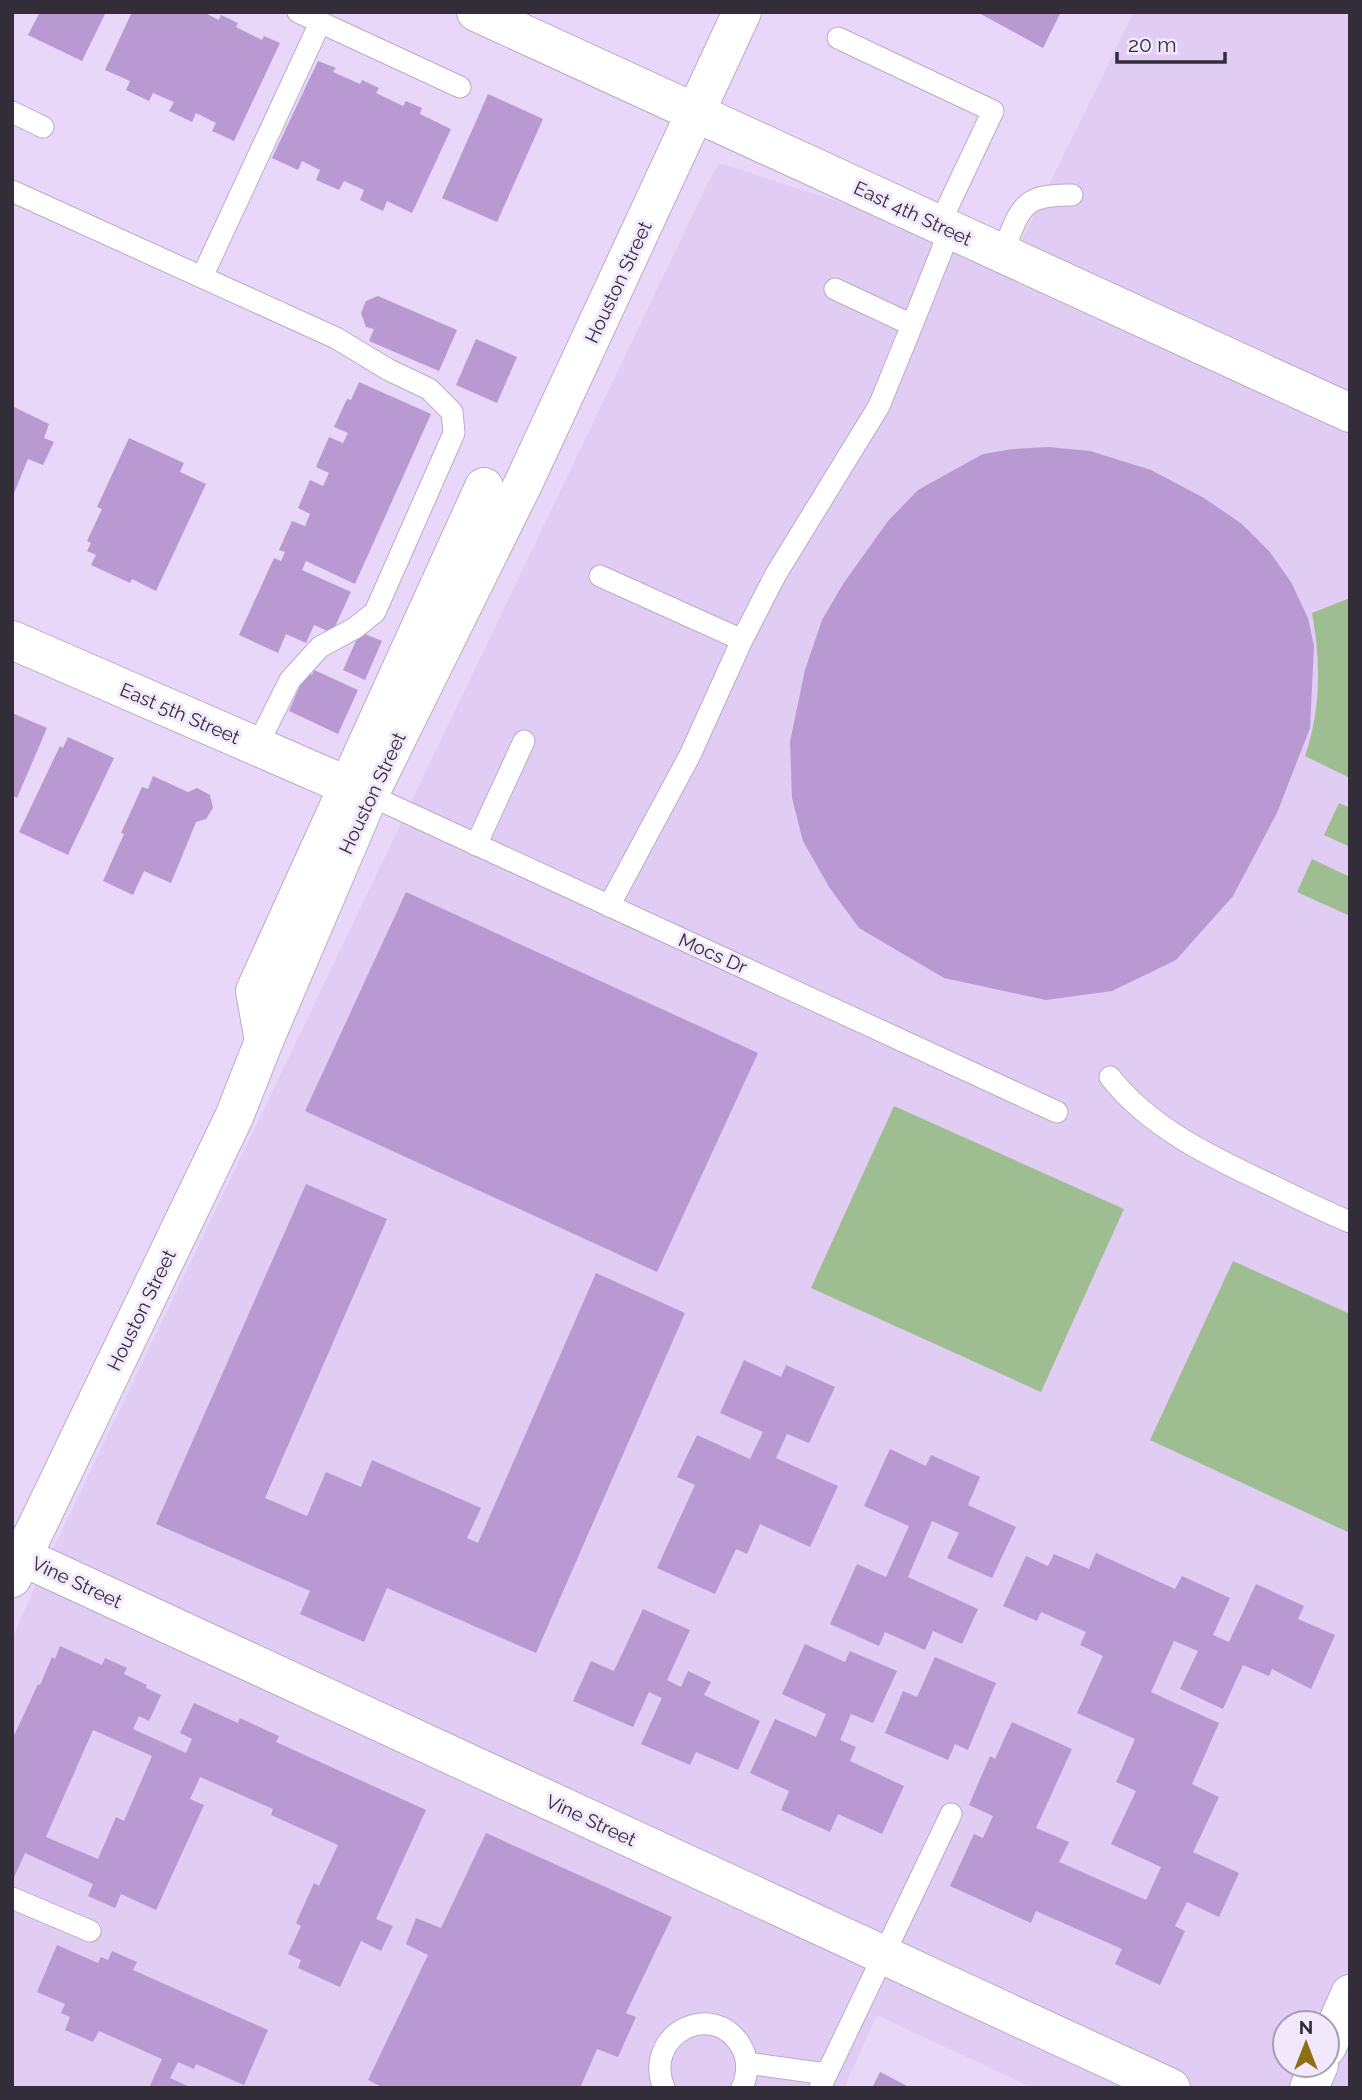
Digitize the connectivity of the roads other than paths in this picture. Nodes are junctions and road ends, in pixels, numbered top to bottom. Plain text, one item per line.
1 (298, 12) edge
2 (476, 12) edge
3 (743, 12) edge
4 (320, 23) junction
5 (530, 24) edge
6 (838, 38) dead end
7 (460, 87) dead end
8 (12, 112) edge
9 (696, 113) junction
10 (43, 127) dead end
11 (12, 191) edge
12 (1072, 195) dead end
13 (945, 227) junction
14 (1002, 253) junction
15 (202, 277) junction
16 (835, 289) dead end
17 (912, 325) junction
18 (1350, 413) edge
19 (484, 487) dead end
20 (600, 576) dead end
21 (12, 640) edge
22 (742, 640) junction
23 (524, 741) dead end
24 (257, 746) junction
25 (359, 791) junction
26 (476, 845) junction
27 (608, 906) junction
28 (1110, 1077) dead end
29 (1057, 1112) dead end
30 (1350, 1223) edge
31 (15, 1563) edge
32 (951, 1814) dead end
33 (12, 1898) edge
34 (90, 1931) dead end
35 (883, 1955) junction
36 (1350, 1994) edge
37 (1341, 2015) edge
38 (747, 2063) junction
39 (823, 2081) edge
40 (664, 2088) edge
41 (742, 2088) edge
42 (1171, 2088) edge

1 - 4 lane
2 - 5 street, East 4th Street
3 - 9 street, Houston Street
4 - 7 lane
4 - 15 lane
5 - 9 street, East 4th Street
6 - 13 lane
8 - 10 lane
9 - 13 street, East 4th Street
9 - 25 street, Houston Street
11 - 15 lane
12 - 14 lane
13 - 14 street, East 4th Street
13 - 17 lane
14 - 18 street, East 4th Street
15 - 24 lane
16 - 17 lane
17 - 22 lane
19 - 25 street
20 - 22 lane
21 - 24 street, East 5th Street
22 - 27 lane
23 - 26 lane
24 - 25 street, East 5th Street
25 - 26 lane, Mocs Dr
25 - 31 street, Houston Street
26 - 27 lane, Mocs Dr
27 - 29 lane, Mocs Dr
28 - 30 lane
31 - 35 street, Vine Street
32 - 35 lane
33 - 34 lane
35 - 39 lane
35 - 42 street, Vine Street
36 - 37 street
38 - 39 lane
38 - 40 lane
38 - 41 lane

